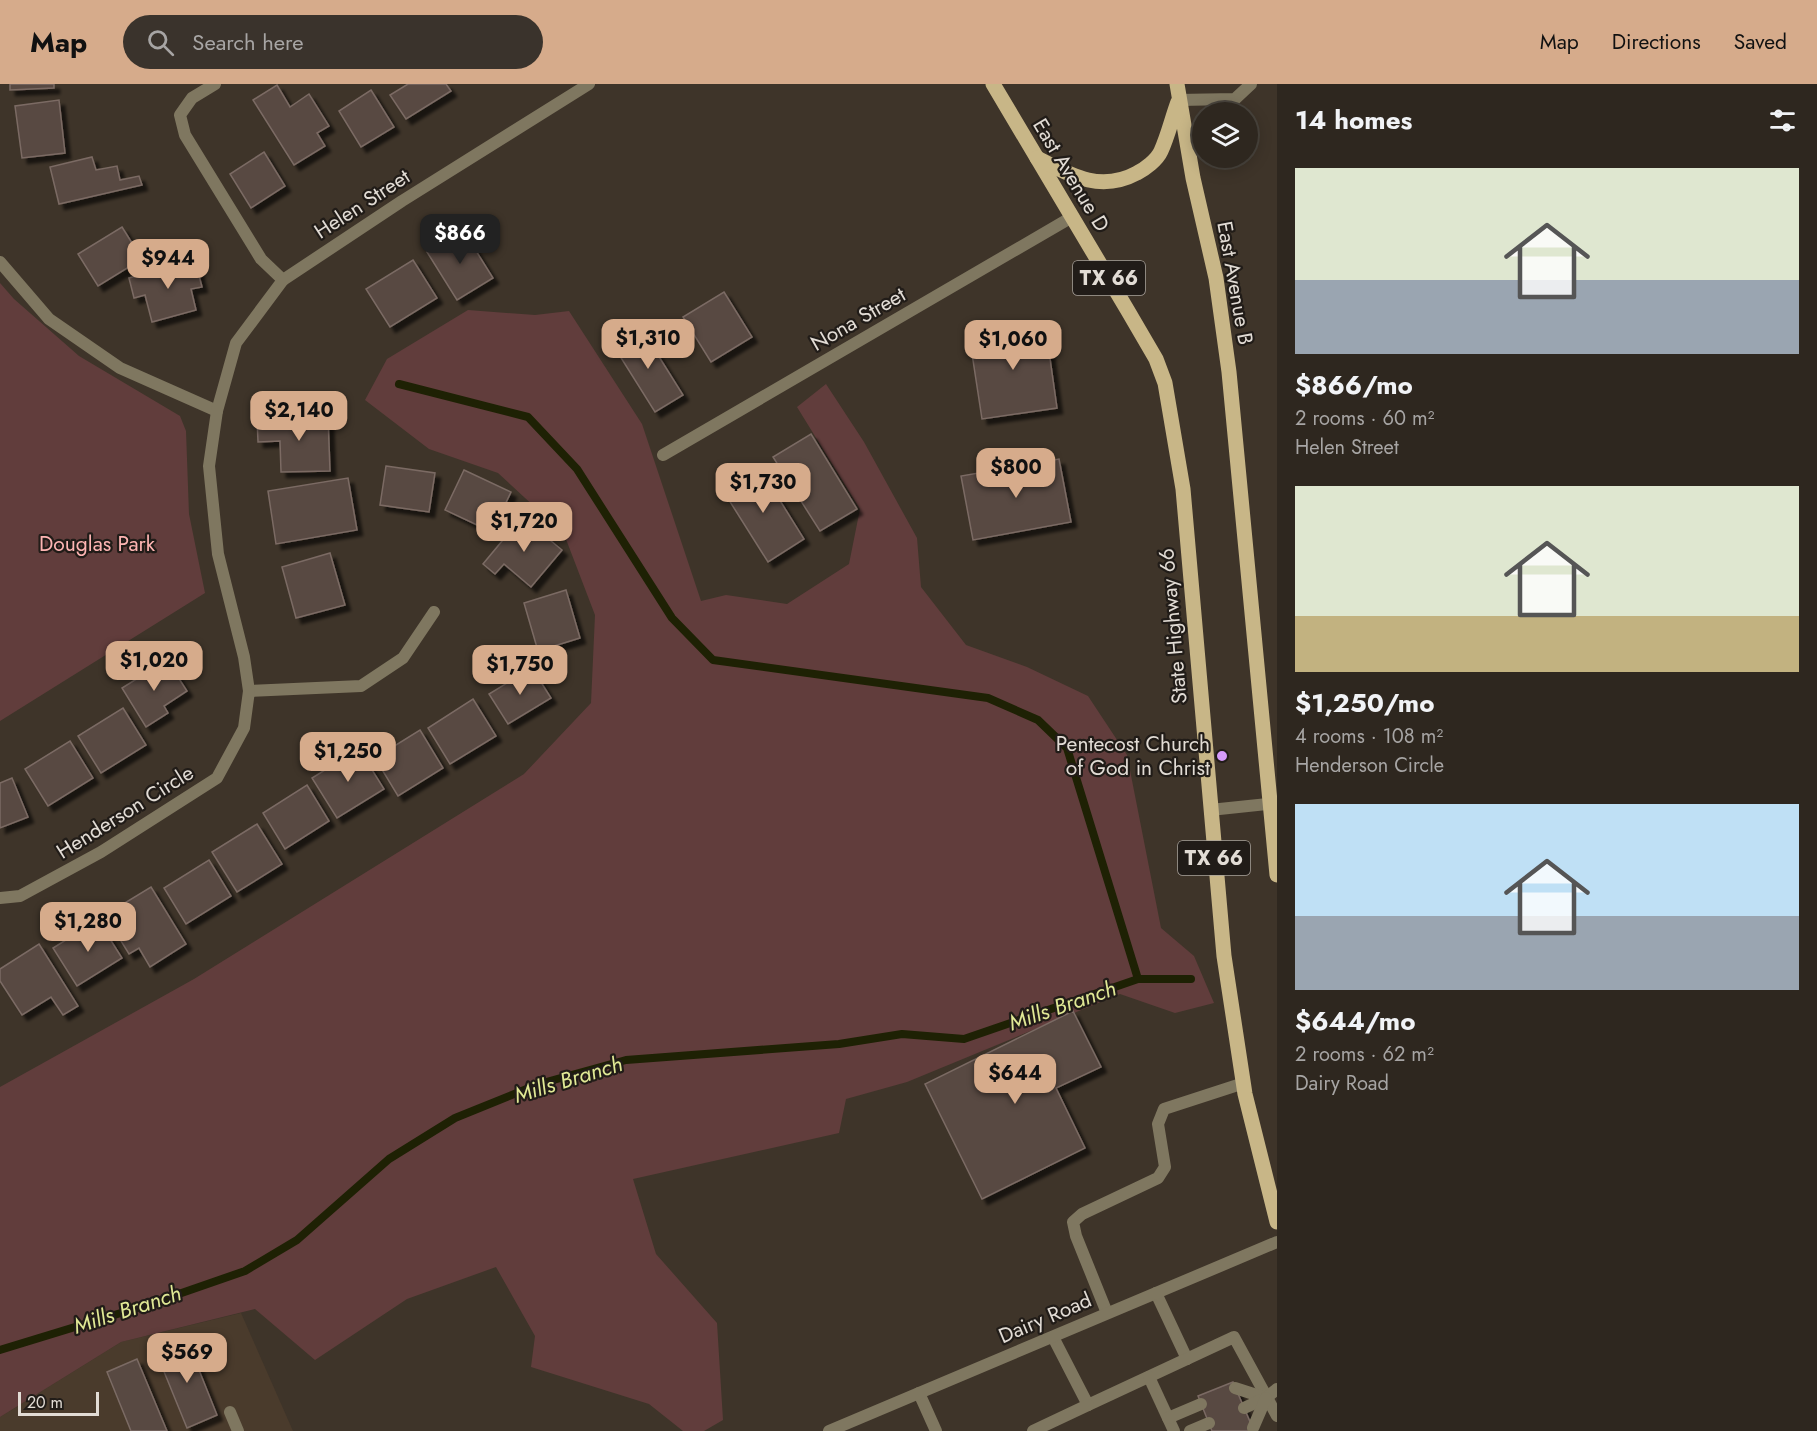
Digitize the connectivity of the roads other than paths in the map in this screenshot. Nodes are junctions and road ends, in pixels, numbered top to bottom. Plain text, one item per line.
1 (215, 84) edge
2 (589, 84) edge
3 (993, 84) edge
4 (1177, 84) edge
5 (1251, 84) edge
6 (1178, 100) junction
7 (1037, 158) junction
8 (1072, 217) junction
9 (0, 262) edge
10 (283, 280) junction
11 (217, 411) junction
12 (663, 455) dead end
13 (1183, 489) joint
14 (434, 612) dead end
15 (249, 691) junction
16 (1274, 804) edge
17 (1210, 810) junction
18 (1277, 875) edge
19 (0, 898) edge
20 (1244, 1083) junction
21 (1277, 1222) edge
22 (1277, 1242) edge
23 (1156, 1293) junction
24 (1107, 1313) junction
25 (1053, 1336) junction
26 (1188, 1359) junction
27 (1149, 1377) junction
28 (1236, 1388) dead end
29 (1277, 1389) edge
30 (919, 1393) junction
31 (1266, 1398) junction
32 (1201, 1404) dead end
33 (1088, 1405) junction
34 (1244, 1408) dead end
35 (230, 1412) dead end
36 (1277, 1416) edge
37 (1168, 1418) junction
38 (1209, 1423) dead end
39 (1253, 1428) dead end
40 (238, 1431) edge
41 (829, 1431) edge
42 (936, 1431) edge
43 (1033, 1431) edge
44 (1174, 1431) edge
45 (1190, 1431) edge

1 - 10 street
2 - 10 street, Helen Street
3 - 7 main road, East Avenue D / TX 66
4 - 6 main road, East Avenue B / TX 66
5 - 6 street
6 - 7 main road
6 - 16 main road, East Avenue B / TX 66
7 - 8 main road, East Avenue D / TX 66
8 - 12 street, Nona Street
8 - 13 main road, East Avenue D / TX 66
9 - 11 street
10 - 11 street, Helen Street
11 - 15 street, Henderson Circle
13 - 17 main road, State Highway 66 / TX 66
14 - 15 street
15 - 19 street, Henderson Circle
16 - 17 street
16 - 18 main road, TX 66
17 - 20 main road, State Highway 66 / TX 66
20 - 21 main road, State Highway 66 / TX 66
20 - 24 street
22 - 23 street, Dairy Road
23 - 24 street, Dairy Road
23 - 26 street
24 - 25 street, Dairy Road
25 - 30 street, Dairy Road
25 - 33 street
26 - 27 street
26 - 31 street
27 - 33 street
27 - 37 street
28 - 31 street
29 - 31 street
30 - 41 street, Dairy Road
30 - 42 street
31 - 34 street
31 - 36 street
31 - 39 street
32 - 37 street
33 - 43 street
35 - 40 street
37 - 44 street
38 - 45 street

